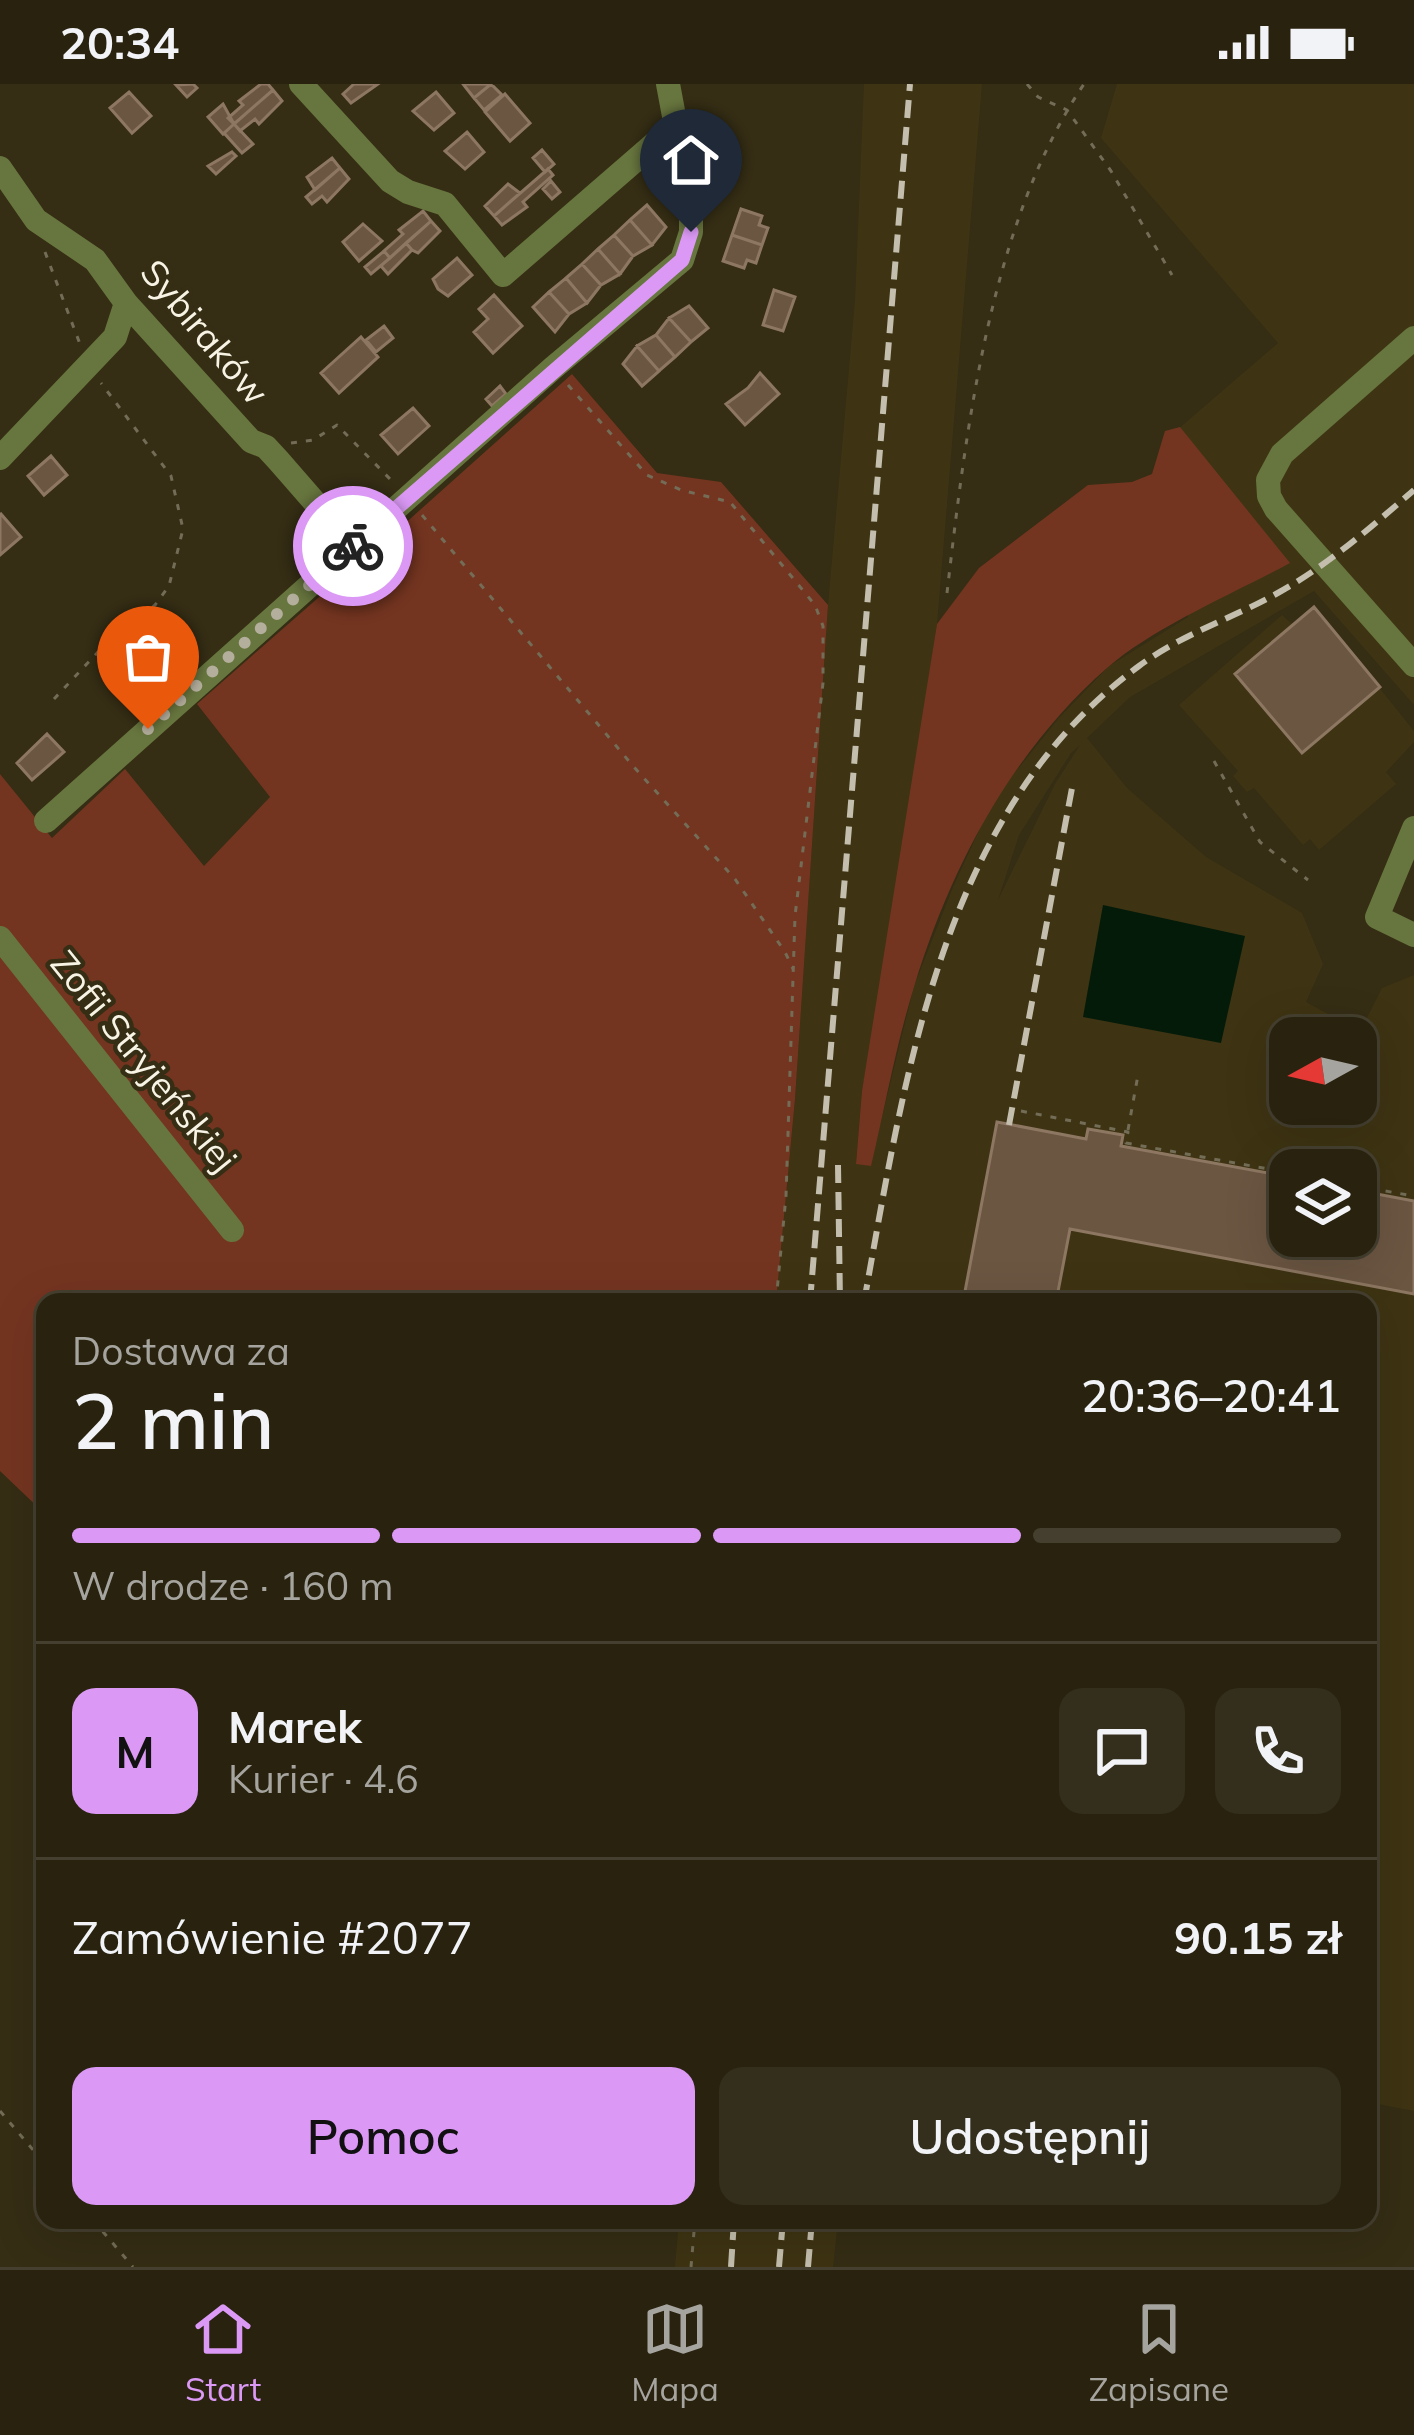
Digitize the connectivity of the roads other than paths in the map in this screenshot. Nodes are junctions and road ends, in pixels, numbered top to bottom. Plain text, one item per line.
1 (302, 84) edge
2 (668, 84) edge
3 (677, 129) junction
4 (0, 168) edge
5 (126, 303) junction
6 (1414, 338) edge
7 (0, 458) edge
8 (353, 546) junction
9 (1414, 665) edge
10 (46, 820) dead end
11 (1414, 828) edge
12 (1414, 935) edge
13 (0, 938) edge
14 (232, 1229) dead end

1 - 3 street
2 - 3 street
3 - 8 street
4 - 5 street, Sybiraków
5 - 7 street
5 - 8 street, Sybiraków
6 - 9 street
8 - 10 street
11 - 12 street
13 - 14 street, Zofii Stryjeńskiej

